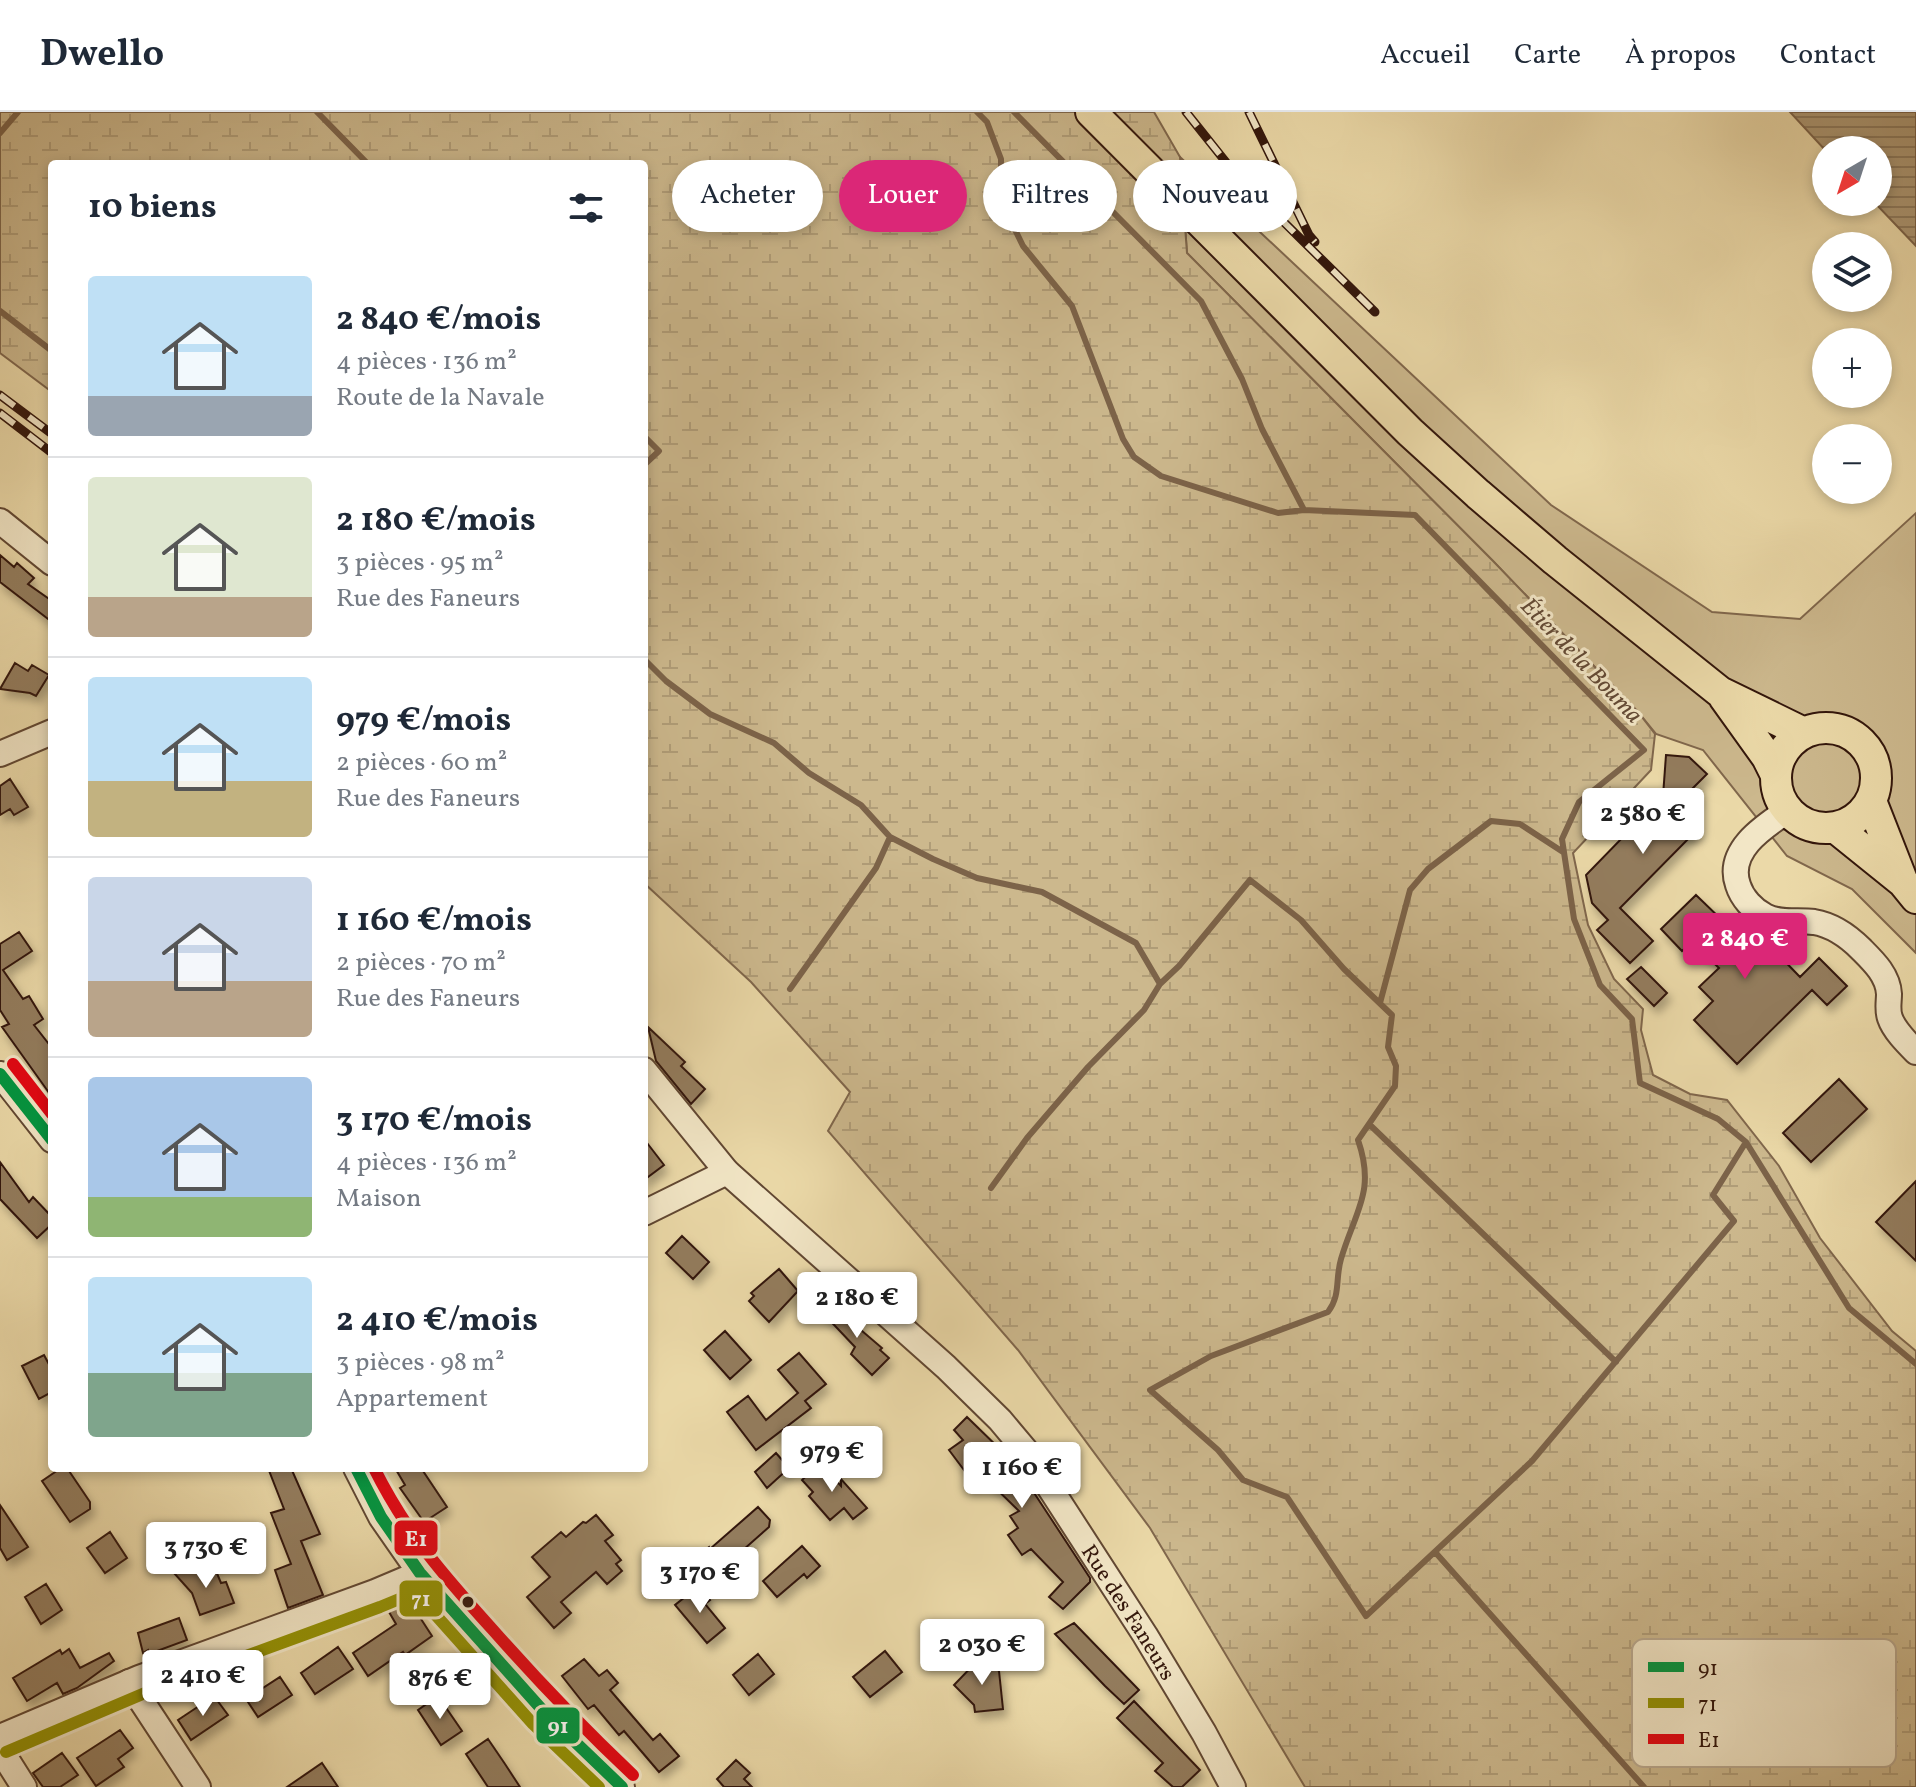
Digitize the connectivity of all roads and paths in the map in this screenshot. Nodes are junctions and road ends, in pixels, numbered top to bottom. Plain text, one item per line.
1 (1091, 112) edge
2 (0, 521) edge
3 (48, 560) edge
4 (1720, 692) junction
5 (1804, 733) junction
6 (48, 734) edge
7 (0, 754) edge
8 (1776, 775) junction
9 (1871, 801) junction
10 (1787, 811) junction
11 (1836, 828) junction
12 (1910, 890) edge
13 (1916, 1052) edge
14 (0, 1074) edge
15 (648, 1075) edge
16 (48, 1135) edge
17 (727, 1172) junction
18 (648, 1211) edge
19 (358, 1472) edge
20 (420, 1573) junction
21 (129, 1682) junction
22 (0, 1737) edge
23 (0, 1749) edge
24 (24, 1787) edge
25 (198, 1787) edge
26 (622, 1787) edge
27 (1233, 1787) edge

1 - 4 main road
2 - 3 street
4 - 5 main road
4 - 8 main road
5 - 8 main road
5 - 9 main road
6 - 7 street
8 - 10 main road
9 - 11 main road
9 - 12 main road
10 - 11 main road
10 - 13 street
11 - 12 main road
14 - 16 street
15 - 17 street, Rue des Faneurs
17 - 18 street
17 - 27 street, Rue des Faneurs
19 - 20 street
20 - 21 street
20 - 26 street
21 - 22 street
21 - 25 street
23 - 24 street

